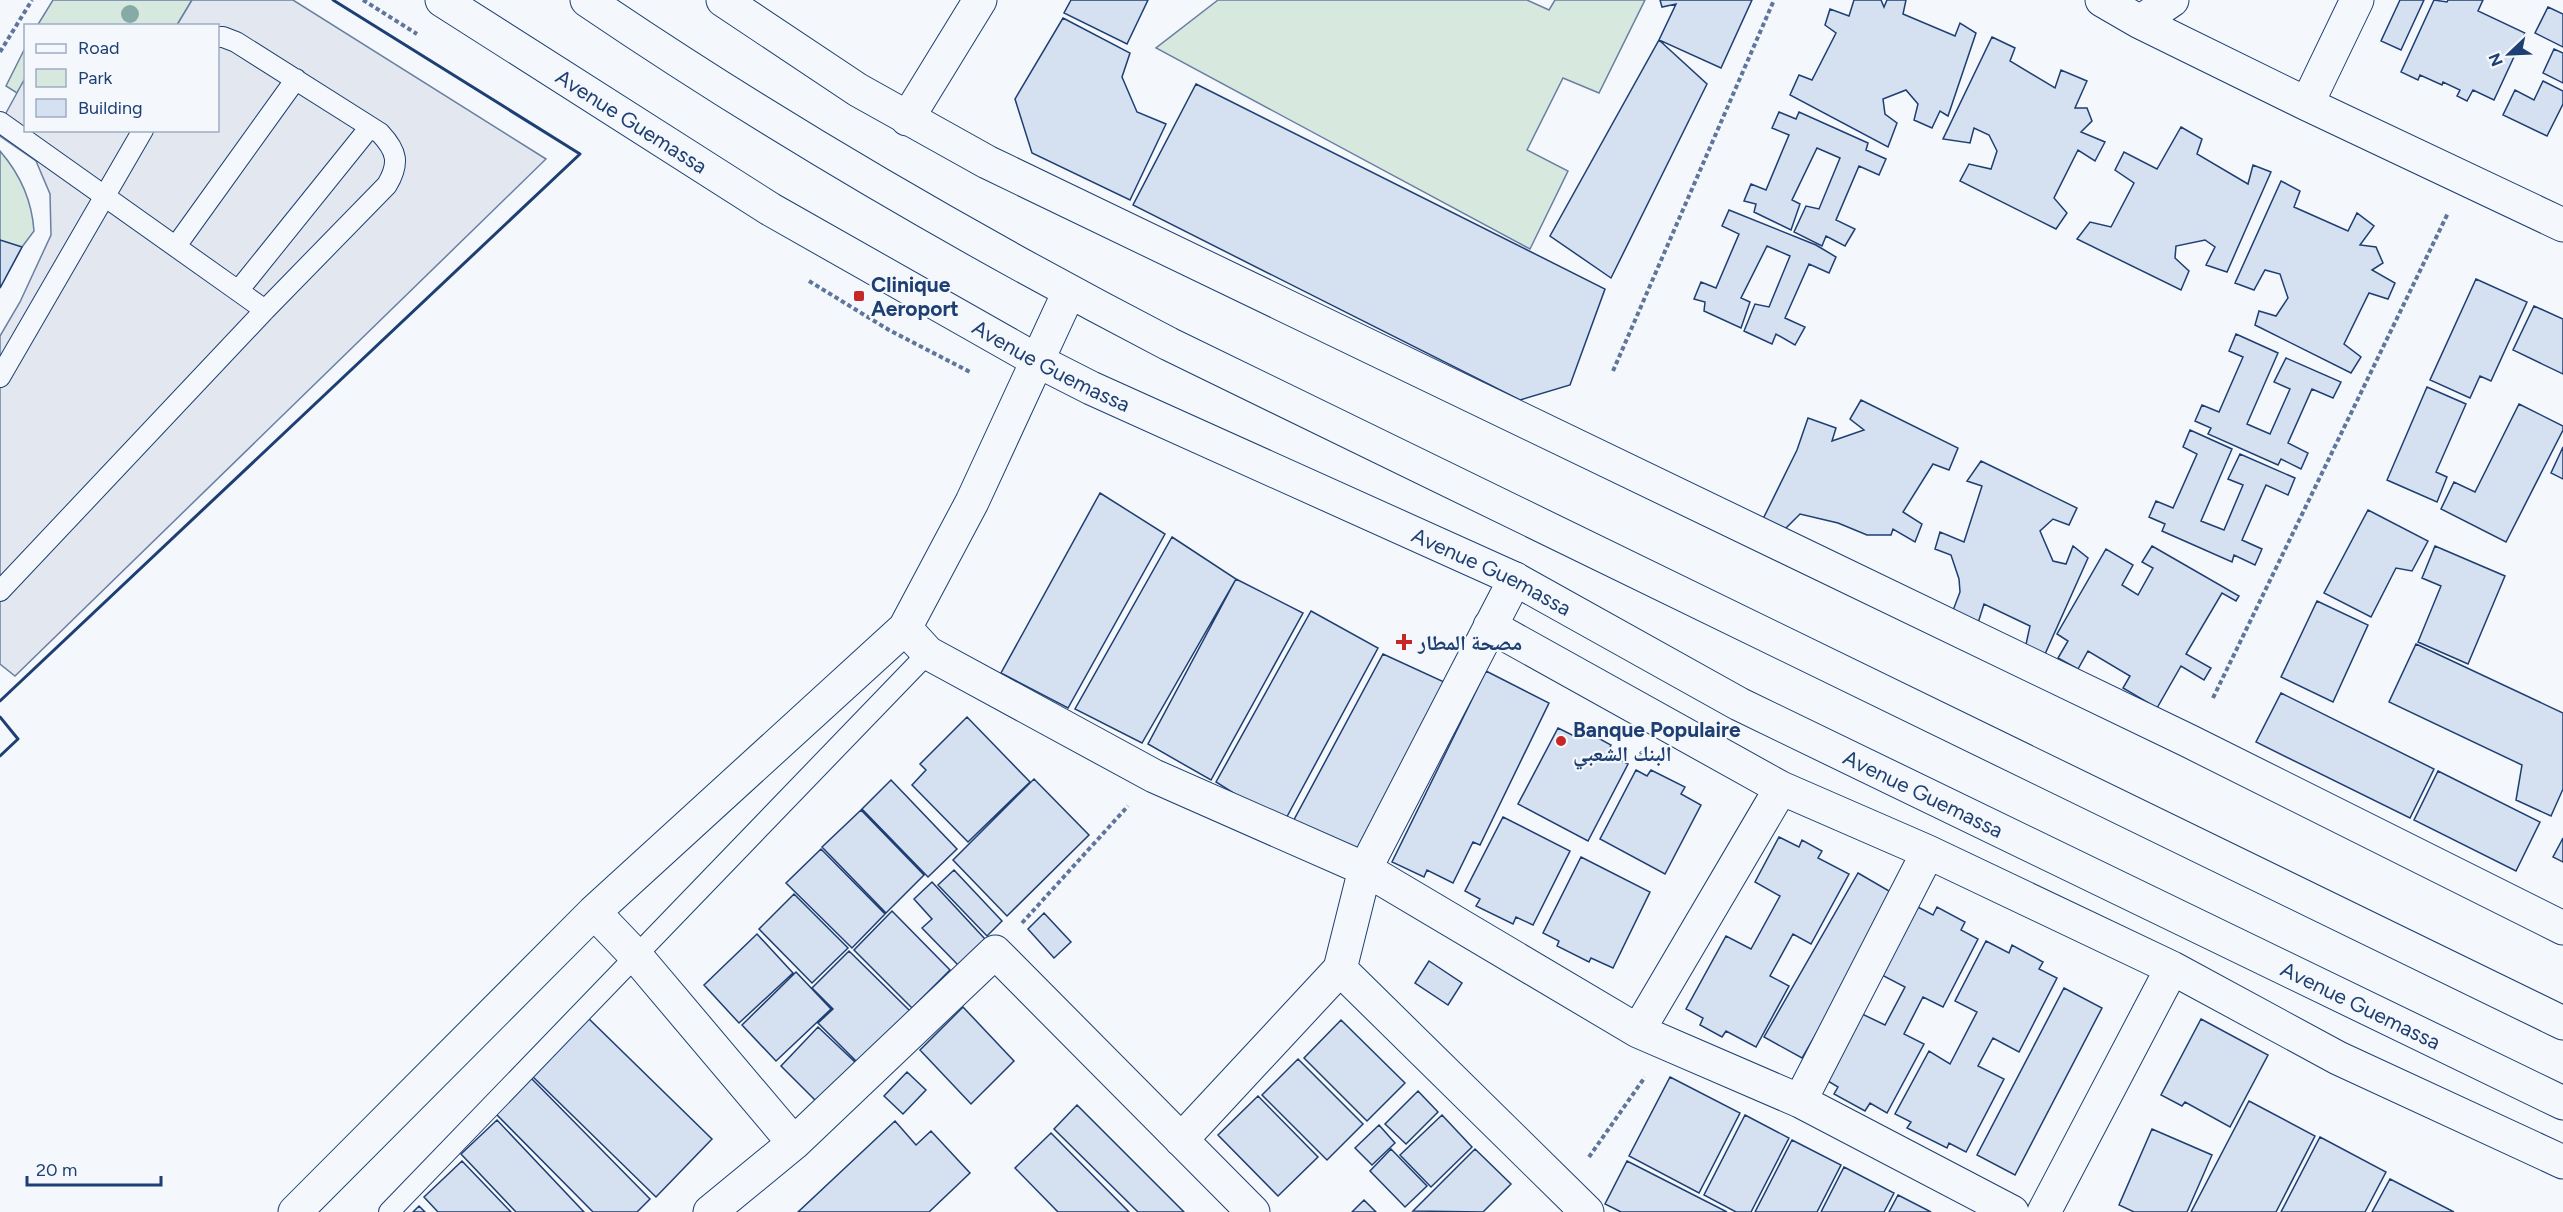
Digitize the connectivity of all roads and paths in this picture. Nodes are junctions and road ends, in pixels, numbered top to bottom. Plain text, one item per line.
1 (32, 0) edge
2 (442, 0) edge
3 (587, 0) edge
4 (723, 0) edge
5 (980, 0) edge
6 (1774, 0) edge
7 (2102, 0) edge
8 (2172, 0) edge
9 (2356, 0) edge
10 (2140, 22) junction
11 (219, 37) edge
12 (0, 52) edge
13 (296, 79) junction
14 (2307, 104) junction
15 (907, 119) junction
16 (0, 122) edge
17 (370, 127) junction
18 (142, 132) edge
19 (2465, 177) junction
20 (105, 196) junction
21 (2563, 225) edge
22 (176, 246) junction
23 (238, 291) junction
24 (1069, 292) junction
25 (265, 310) junction
26 (1038, 362) junction
27 (1613, 371) dead end
28 (0, 377) edge
29 (1515, 579) junction
30 (0, 591) edge
31 (1490, 626) junction
32 (905, 628) junction
33 (928, 653) junction
34 (2213, 698) dead end
35 (1154, 776) junction
36 (1781, 788) junction
37 (1928, 852) junction
38 (1365, 868) junction
39 (594, 912) junction
40 (2563, 928) edge
41 (995, 952) junction
42 (636, 956) junction
43 (2172, 968) junction
44 (1340, 969) junction
45 (2563, 1023) edge
46 (1638, 1031) junction
47 (1668, 1044) junction
48 (1800, 1101) junction
49 (2563, 1103) edge
50 (1181, 1140) junction
51 (794, 1143) junction
52 (2563, 1162) edge
53 (1557, 1184) junction
54 (295, 1212) edge
55 (389, 1212) edge
56 (710, 1212) edge
57 (1253, 1212) edge
58 (1587, 1212) edge
59 (2012, 1212) edge
60 (2044, 1212) edge

1 - 12 path
2 - 26 street, Avenue Guemassa
3 - 24 street
4 - 15 street
5 - 15 street
6 - 27 path
7 - 10 street
8 - 10 street
9 - 14 street
10 - 14 street
11 - 13 lane
13 - 17 lane
13 - 22 lane
14 - 19 street
15 - 40 street
16 - 20 lane
17 - 23 lane
17 - 25 lane
18 - 20 lane
19 - 21 street
19 - 34 path
20 - 22 lane
20 - 28 lane
22 - 23 lane
23 - 25 lane
24 - 26 street
24 - 45 street
25 - 30 lane
26 - 29 street, Avenue Guemassa
26 - 32 street
29 - 31 street
29 - 49 street, Avenue Guemassa
31 - 36 street
31 - 38 street
32 - 33 street
32 - 39 street
33 - 35 street
33 - 42 lane
35 - 38 street
35 - 41 path
36 - 37 street
36 - 46 street
37 - 43 street
37 - 48 street
38 - 44 street
38 - 46 street
39 - 42 street
39 - 54 street
41 - 50 street
41 - 51 street
42 - 51 street
42 - 55 lane
43 - 52 street
43 - 60 street
44 - 50 street
44 - 53 street
46 - 47 street
47 - 48 street
47 - 53 path
48 - 59 street
50 - 57 street
51 - 56 street
53 - 58 street

